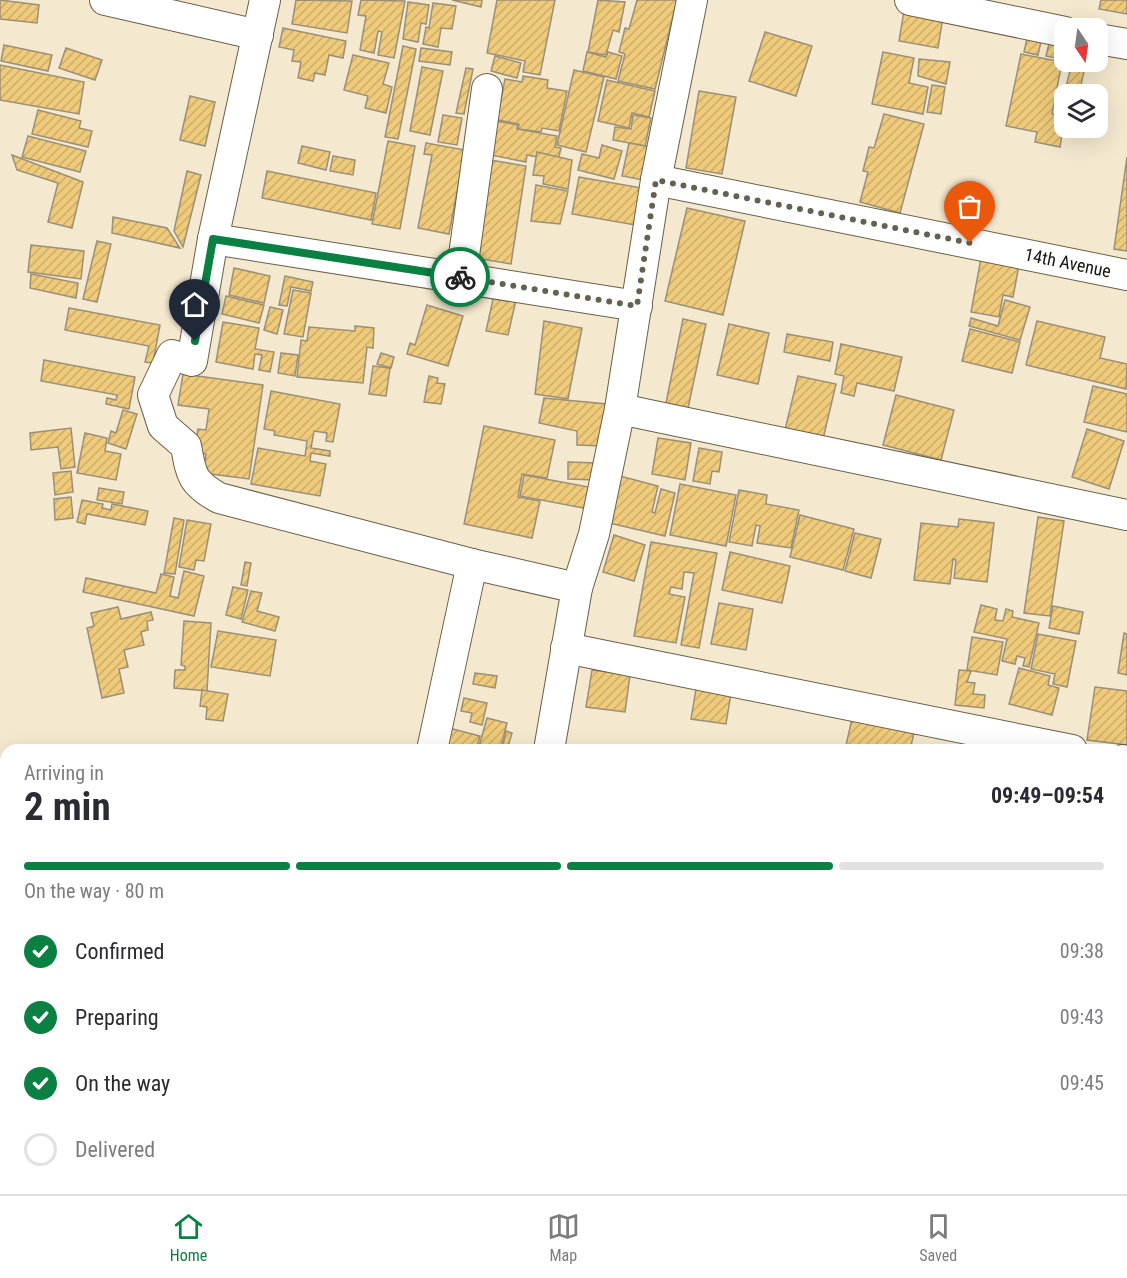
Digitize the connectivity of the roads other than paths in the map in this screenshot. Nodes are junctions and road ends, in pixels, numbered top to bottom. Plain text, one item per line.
1 (105, 0) edge
2 (265, 0) edge
3 (692, 0) edge
4 (910, 0) edge
5 (1054, 30) edge
6 (258, 35) junction
7 (1108, 41) edge
8 (1127, 45) edge
9 (488, 89) dead end
10 (656, 180) junction
11 (213, 239) junction
12 (1127, 275) edge
13 (461, 277) junction
14 (637, 306) junction
15 (620, 409) junction
16 (1127, 515) edge
17 (472, 564) junction
18 (577, 588) junction
19 (566, 648) junction
20 (433, 744) edge
21 (550, 744) edge
22 (1042, 744) edge

1 - 6 street
2 - 6 street
3 - 10 street
4 - 5 street
6 - 11 street
7 - 8 street
9 - 13 street
10 - 12 street, 14th Avenue
10 - 14 street
11 - 13 street
11 - 17 street
13 - 14 street
14 - 15 street
15 - 16 street
15 - 18 street
17 - 18 street
17 - 20 street
18 - 19 street
19 - 21 street
19 - 22 street

